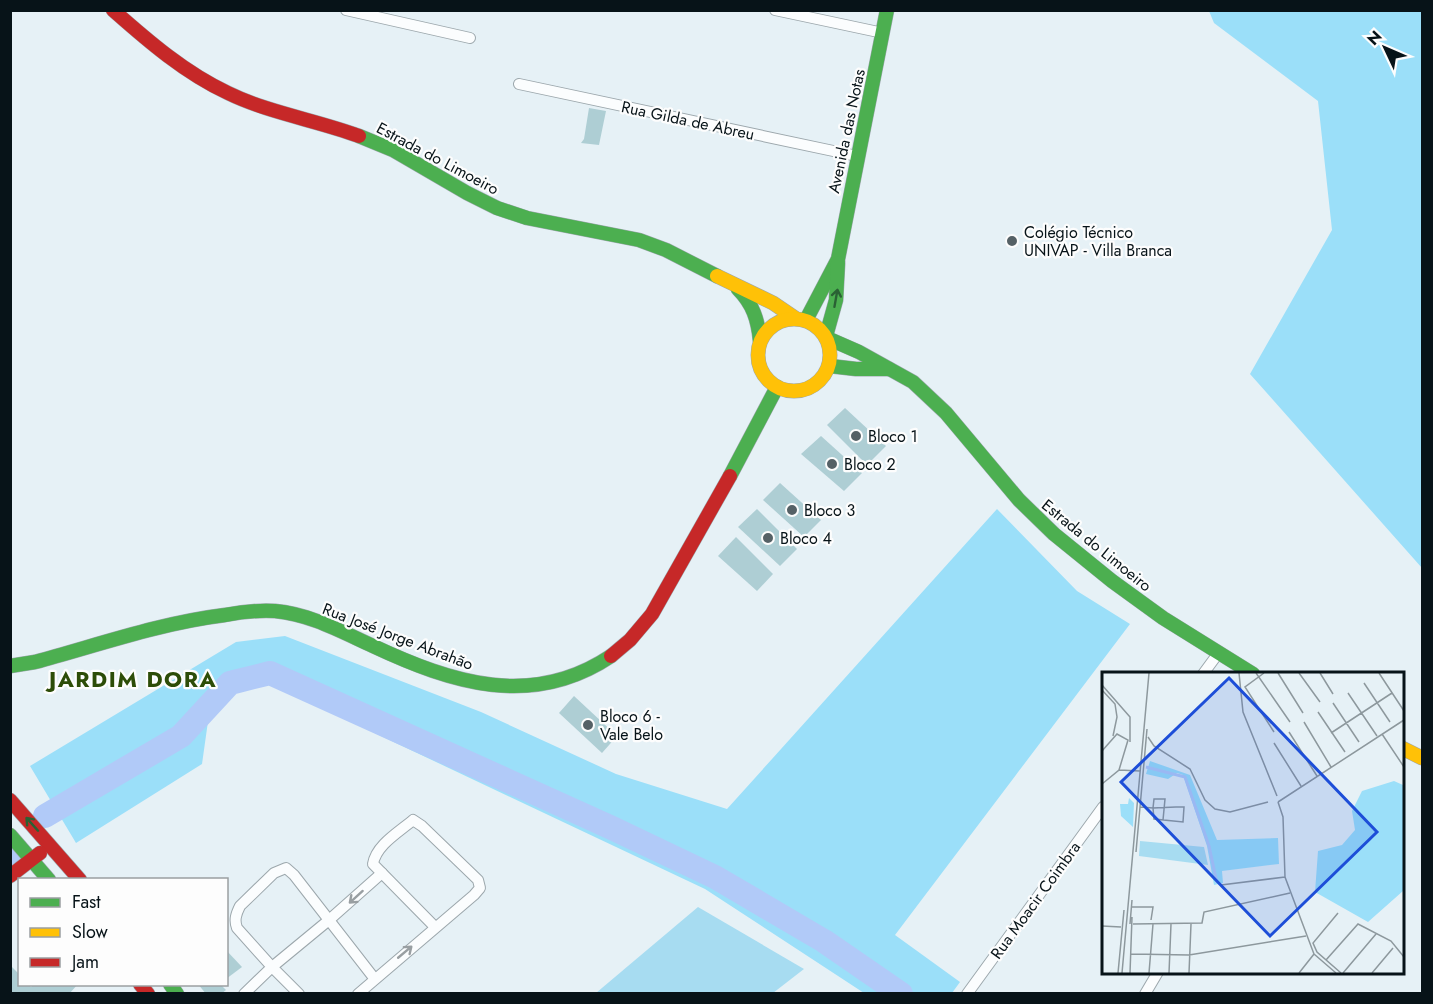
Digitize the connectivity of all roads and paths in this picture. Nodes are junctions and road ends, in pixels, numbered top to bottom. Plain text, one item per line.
1 (113, 10) edge
2 (346, 10) edge
3 (775, 10) edge
4 (887, 10) edge
5 (883, 33) junction
6 (470, 38) dead end
7 (519, 84) dead end
8 (857, 156) junction
9 (838, 259) junction
10 (733, 284) junction
11 (801, 319) junction
12 (827, 337) junction
13 (760, 341) junction
14 (830, 366) junction
15 (889, 369) junction
16 (777, 387) junction
17 (1217, 655) junction
18 (35, 662) junction
19 (10, 666) edge
20 (1204, 672) edge
21 (1249, 672) edge
22 (10, 679) edge
23 (1403, 749) edge
24 (1422, 758) edge
25 (10, 800) edge
26 (1102, 808) edge
27 (10, 835) edge
28 (50, 845) junction
29 (31, 860) junction
30 (382, 873) junction
31 (10, 876) edge
32 (47, 878) edge
33 (79, 878) edge
34 (329, 920) junction
35 (435, 927) junction
36 (272, 967) junction
37 (1157, 974) edge
38 (374, 978) junction
39 (244, 993) edge
40 (299, 993) edge
41 (358, 993) edge
42 (967, 993) edge
43 (1145, 993) edge

1 - 10 main road, Estrada do Limoeiro
2 - 6 street
3 - 5 street
4 - 5 main road, Avenida das Notas
5 - 8 main road, Avenida das Notas
7 - 8 street, Rua Gilda de Abreu
8 - 9 main road, Avenida das Notas
9 - 11 main road, Avenida das Notas
12 -> 9 main road, Avenida das Notas
10 - 11 main road, Estrada do Limoeiro
10 - 13 main road, Estrada do Limoeiro
11 - 12 main road
11 - 13 main road
12 - 14 main road, Avenida das Notas
12 - 15 main road, Estrada do Limoeiro
13 - 16 main road
14 - 15 main road
14 - 16 main road
15 - 17 main road, Estrada do Limoeiro
16 - 18 main road, Rua José Jorge Abrahão
17 - 20 street
17 - 21 main road, Estrada do Limoeiro
18 - 19 main road, Rua José Jorge Abrahão
18 - 22 main road, Rua José Jorge Abrahão
23 - 24 main road
28 -> 25 main road
26 - 42 street, Rua Moacir Coimbra
27 - 29 main road
28 - 29 main road
28 - 33 main road
29 - 31 main road
29 - 32 main road
30 -> 34 street
30 - 35 street
30 - 35 street
34 - 36 street
34 - 36 street
34 - 38 street
38 -> 35 street
36 - 39 street
36 - 40 street
37 - 43 street
38 - 41 street

